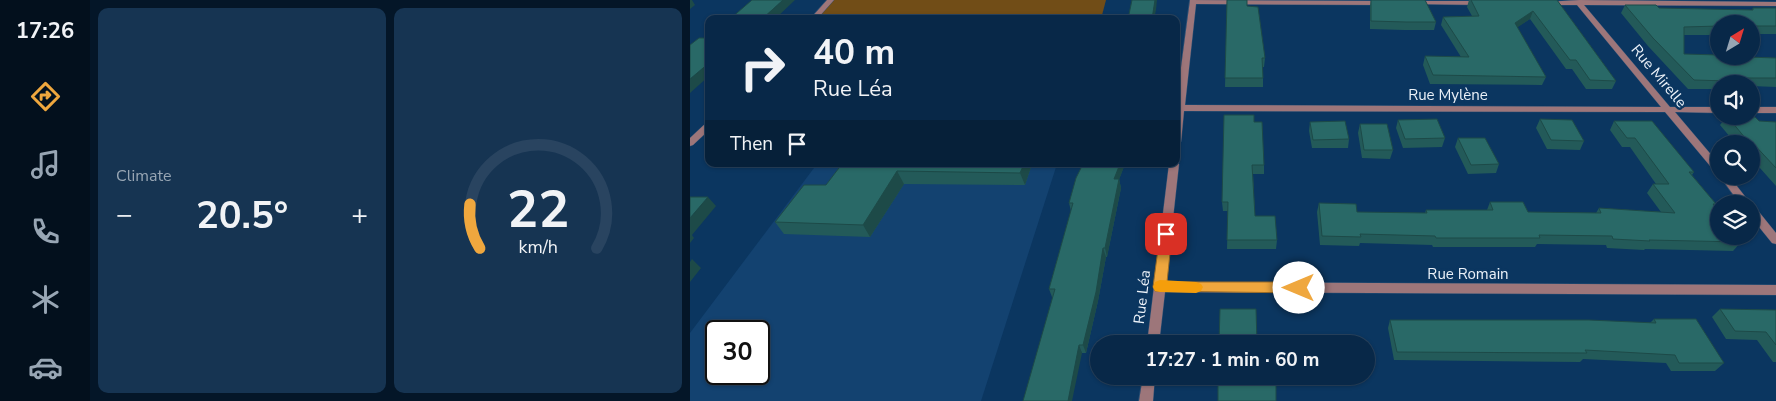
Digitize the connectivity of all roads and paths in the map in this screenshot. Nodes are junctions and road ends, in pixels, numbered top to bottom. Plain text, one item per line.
1 (831, 0) edge
2 (1192, 1) edge
3 (1578, 2) edge
4 (1391, 3) edge
5 (1401, 3) edge
6 (1490, 3) edge
7 (1540, 3) edge
8 (1776, 4) edge
9 (817, 15) edge
10 (1180, 93) edge
11 (1180, 108) edge
12 (1667, 110) junction
13 (1710, 110) edge
14 (1760, 110) edge
15 (1776, 110) edge
16 (705, 129) edge
17 (690, 143) edge
18 (1710, 160) edge
19 (1174, 167) edge
20 (1730, 185) edge
21 (1739, 195) edge
22 (1760, 221) edge
23 (1776, 240) edge
24 (1160, 287) junction
25 (1776, 290) edge
26 (1154, 335) edge
27 (1148, 385) edge
28 (1146, 401) edge

1 - 9 street
2 - 4 street
2 - 10 street
3 - 7 street
3 - 8 street
3 - 12 street, Rue Mirelle
5 - 6 street
11 - 12 street, Rue Mylène
12 - 13 street, Rue Mylène
12 - 18 street, Rue Mirelle
14 - 15 street
16 - 17 street
19 - 24 street, Rue Léa
20 - 21 street
22 - 23 street
24 - 25 street, Rue Romain
24 - 26 street, Rue Léa
27 - 28 street

